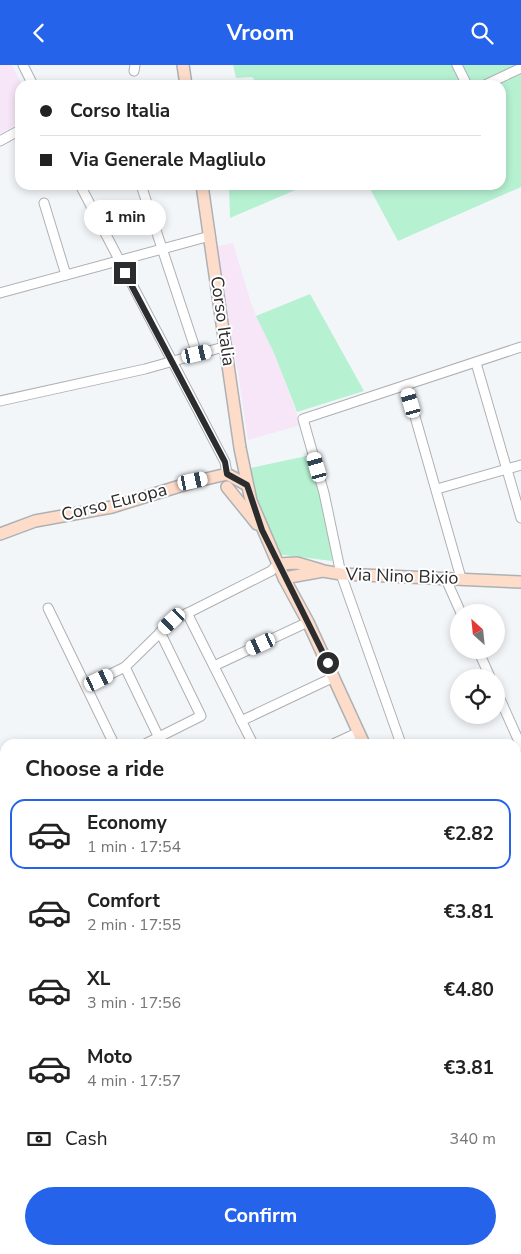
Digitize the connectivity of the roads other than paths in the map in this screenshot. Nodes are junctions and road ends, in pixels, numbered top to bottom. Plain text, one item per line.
1 (23, 65) edge
2 (183, 65) edge
3 (457, 65) edge
4 (521, 68) edge
5 (30, 80) edge
6 (185, 80) edge
7 (464, 80) edge
8 (496, 80) edge
9 (15, 132) edge
10 (0, 141) edge
11 (82, 190) edge
12 (143, 190) edge
13 (203, 190) edge
14 (44, 203) dead end
15 (210, 236) junction
16 (162, 248) junction
17 (118, 261) junction
18 (66, 275) junction
19 (0, 293) edge
20 (227, 346) junction
21 (521, 347) edge
22 (197, 354) junction
23 (172, 361) junction
24 (476, 363) junction
25 (406, 385) junction
26 (0, 401) edge
27 (242, 456) junction
28 (521, 465) edge
29 (507, 469) junction
30 (227, 474) junction
31 (211, 477) junction
32 (247, 485) junction
33 (227, 487) junction
34 (437, 489) junction
35 (521, 518) edge
36 (262, 530) junction
37 (0, 534) edge
38 (278, 564) junction
39 (323, 571) junction
40 (341, 574) junction
41 (445, 577) junction
42 (284, 578) junction
43 (461, 578) junction
44 (521, 582) edge
45 (457, 604) edge
46 (48, 608) dead end
47 (187, 613) junction
48 (308, 622) junction
49 (160, 632) junction
50 (214, 666) junction
51 (125, 667) junction
52 (334, 677) junction
53 (86, 686) junction
54 (505, 710) edge
55 (241, 721) junction
56 (359, 731) junction
57 (112, 739) edge
58 (159, 739) edge
59 (163, 739) edge
60 (250, 739) edge
61 (343, 739) edge
62 (362, 739) edge
63 (399, 739) edge
64 (518, 739) edge

1 - 5 street
2 - 6 street
3 - 7 street
4 - 8 street
9 - 10 street
11 - 17 street
12 - 16 street
13 - 15 street, Corso Italia
14 - 18 street
15 - 16 street
15 - 20 street, Corso Italia
16 - 17 street
16 - 22 street
17 - 18 street
17 - 23 street
18 - 19 street
20 - 22 street
20 - 27 street, Corso Italia
21 - 24 street
22 - 23 street
23 - 26 street
23 - 30 street
24 - 25 street
24 - 29 street
25 - 34 street
25 - 40 street
27 - 30 street
27 - 32 street, Corso Italia
28 - 29 street
29 - 34 street
29 - 35 street
30 - 31 street
30 - 32 street
31 - 33 street
31 - 37 street, Corso Europa
32 - 33 street
32 - 36 street, Corso Italia
33 - 36 street
34 - 43 street
36 - 38 street, Corso Italia
38 - 39 street
38 - 42 street, Corso Italia
38 - 47 street
39 - 40 street, Via Nino Bixio
39 - 42 street, Via Nino Bixio
40 - 41 street, Via Nino Bixio
40 - 63 street
41 - 43 street, Via Nino Bixio
41 - 45 street
42 - 48 street, Corso Italia
43 - 44 street, Via Nino Bixio
46 - 53 street
47 - 49 street
47 - 50 street
48 - 50 street
48 - 52 street, Corso Italia
49 - 51 street
49 - 59 street
50 - 55 street
51 - 53 street
51 - 58 street
52 - 55 street
52 - 56 street, Corso Italia
53 - 57 street
54 - 64 street
55 - 60 street
56 - 61 street
56 - 62 street, Corso Italia

